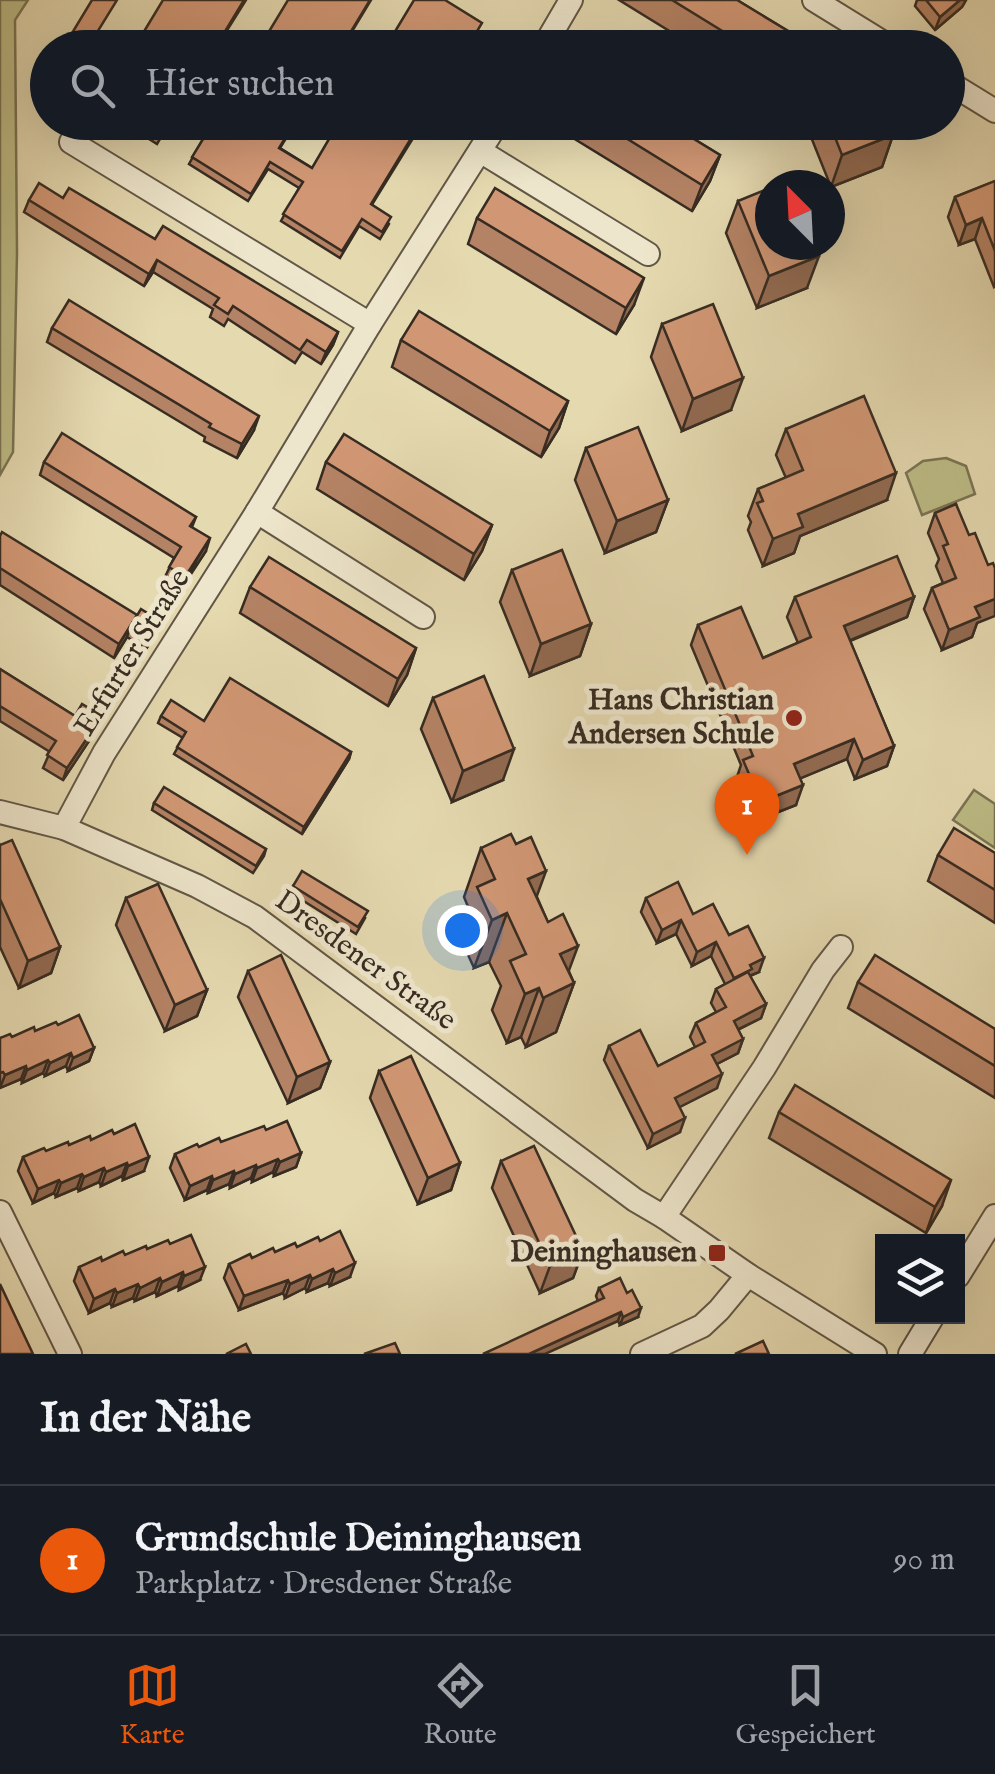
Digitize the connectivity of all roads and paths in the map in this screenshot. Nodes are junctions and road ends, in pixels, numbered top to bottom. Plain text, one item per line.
1 (572, 0) edge
2 (814, 0) edge
3 (554, 30) edge
4 (863, 30) edge
5 (965, 92) edge
6 (995, 110) edge
7 (487, 140) edge
8 (71, 142) dead end
9 (480, 151) junction
10 (648, 254) dead end
11 (370, 324) junction
12 (257, 512) junction
13 (423, 617) dead end
14 (0, 812) edge
15 (64, 828) junction
16 (841, 947) dead end
17 (995, 1216) edge
18 (664, 1217) junction
19 (3, 1226) edge
20 (965, 1265) edge
21 (748, 1275) junction
22 (928, 1324) edge
23 (70, 1354) edge
24 (642, 1354) edge
25 (875, 1354) edge
26 (910, 1354) edge

1 - 3 street
2 - 4 street
5 - 6 street
7 - 9 street, Erfurter Straße
8 - 11 street
9 - 10 street
9 - 11 street, Erfurter Straße
11 - 12 street, Erfurter Straße
12 - 13 street
12 - 15 street, Erfurter Straße
14 - 15 street, Dresdener Straße
15 - 18 street, Dresdener Straße
16 - 18 street
17 - 20 street
18 - 21 street, Dresdener Straße
19 - 23 street
21 - 24 street
21 - 25 street, Dresdener Straße
22 - 26 street

